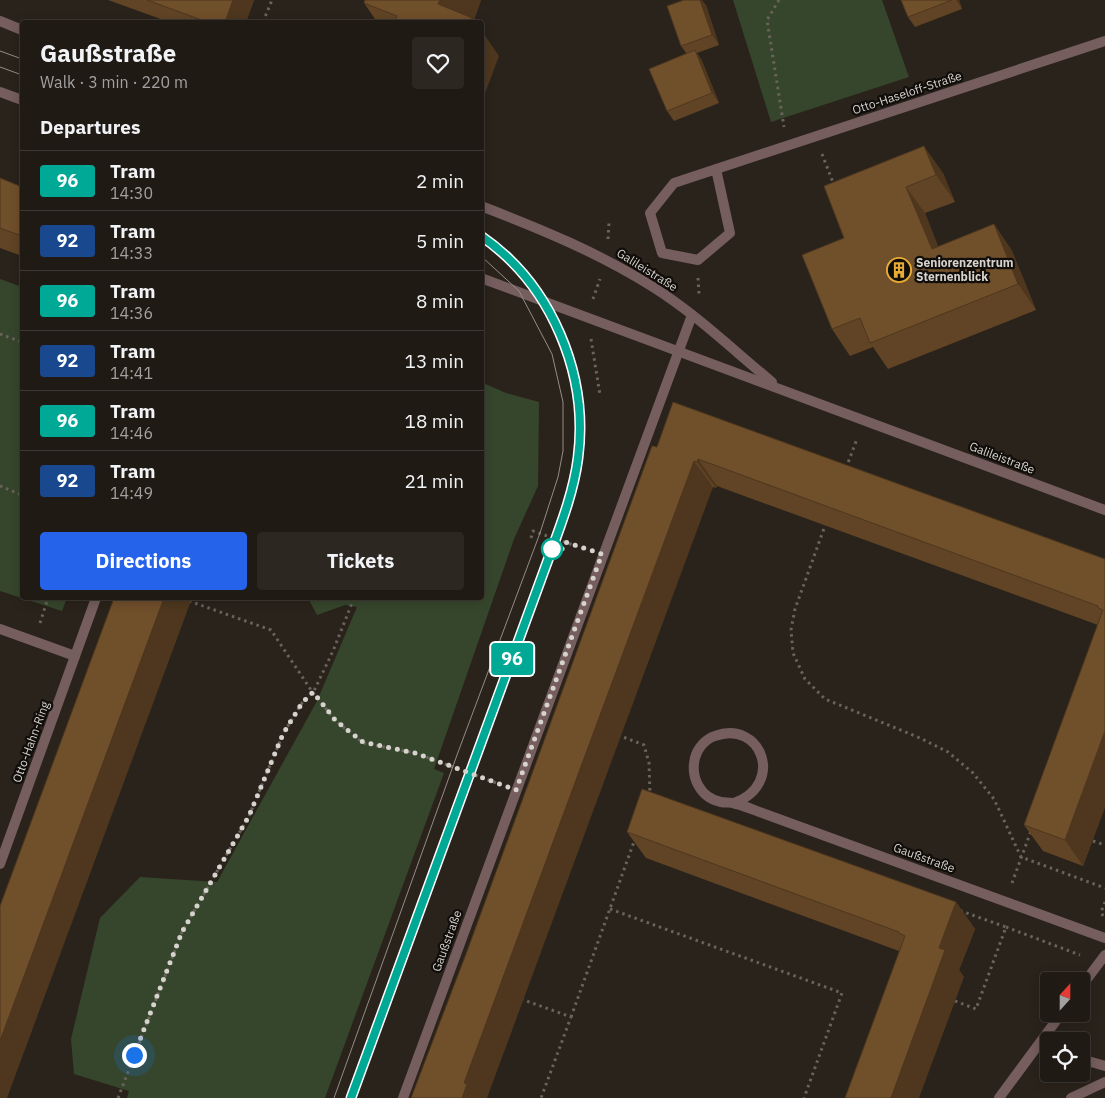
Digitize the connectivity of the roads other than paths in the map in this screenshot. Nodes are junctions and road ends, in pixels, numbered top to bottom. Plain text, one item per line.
1 (0, 21) edge
2 (20, 29) edge
3 (1105, 42) edge
4 (0, 92) edge
5 (20, 99) edge
6 (716, 169) junction
7 (484, 207) edge
8 (484, 279) edge
9 (692, 315) junction
10 (678, 350) junction
11 (779, 388) junction
12 (1105, 510) edge
13 (95, 600) edge
14 (0, 629) edge
15 (75, 656) junction
16 (734, 803) junction
17 (0, 864) edge
18 (1105, 938) edge
19 (1102, 958) edge
20 (1090, 975) edge
21 (1040, 1049) edge
22 (1090, 1062) edge
23 (1105, 1066) edge
24 (1105, 1082) edge
25 (402, 1098) edge
26 (999, 1098) edge
27 (1072, 1098) edge

1 - 2 street
3 - 6 street, Otto-Haseloff-Straße
4 - 5 street
6 - 6 street, Otto-Haseloff-Straße
7 - 9 street, Galileistraße
8 - 10 street, Galileistraße
9 - 10 street, Gaußstraße
9 - 11 street, Galileistraße
10 - 11 street, Galileistraße
10 - 25 street, Gaußstraße
11 - 12 street, Galileistraße
13 - 15 street, Otto-Hahn-Ring
14 - 15 street
15 - 17 street, Otto-Hahn-Ring
16 - 16 street, Gaußstraße
16 - 18 street, Gaußstraße
19 - 20 street
21 - 26 street
22 - 23 street
24 - 27 street

